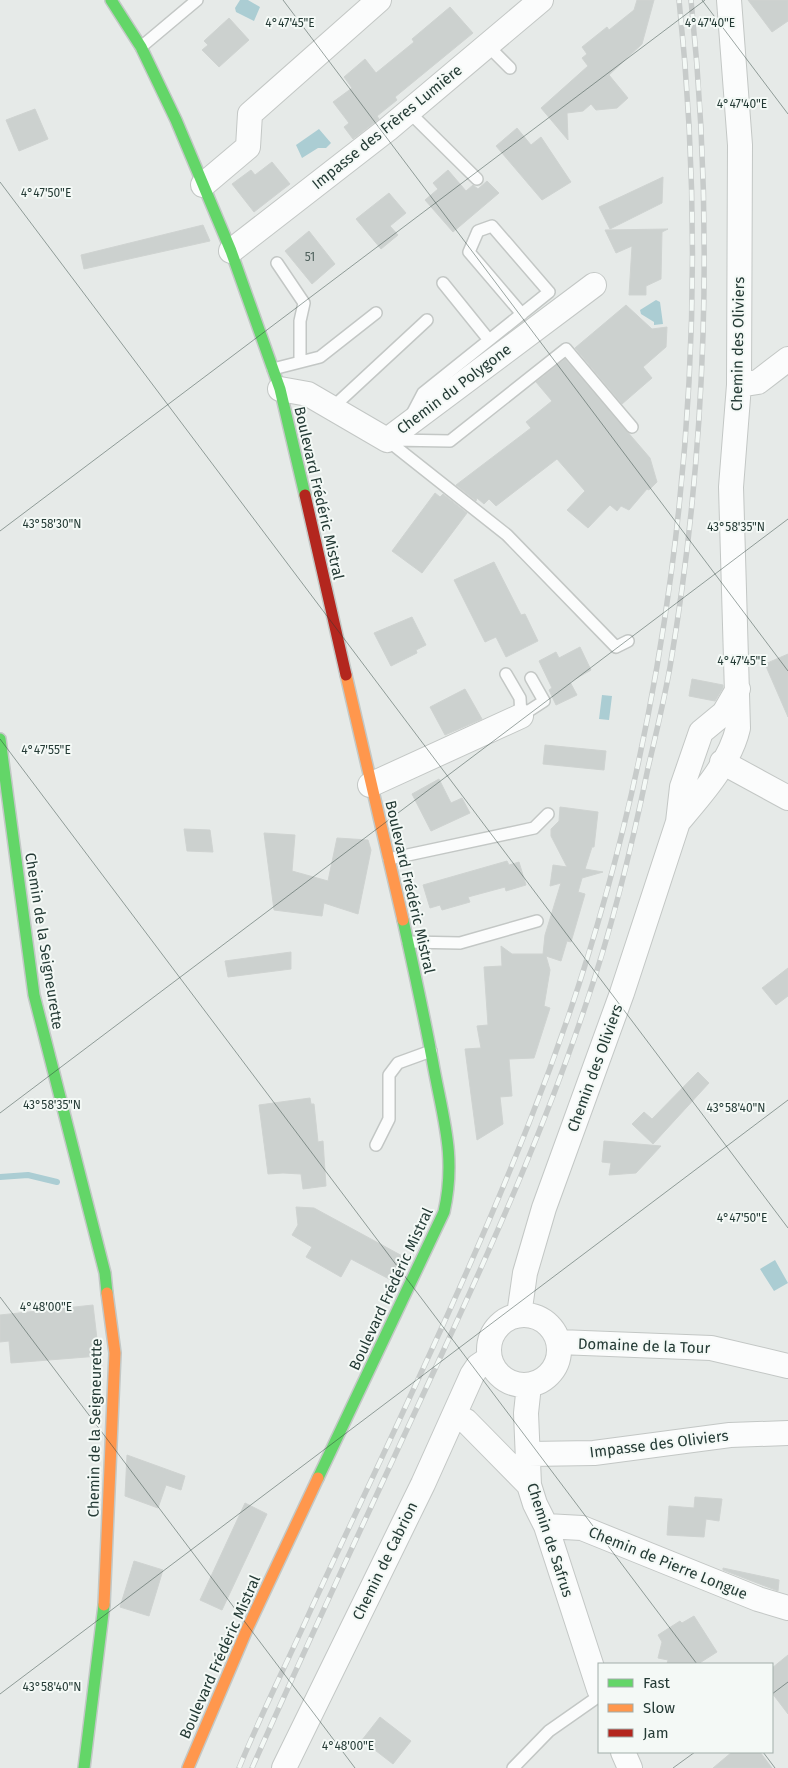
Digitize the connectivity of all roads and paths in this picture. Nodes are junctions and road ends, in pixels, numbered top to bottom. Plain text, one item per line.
1 (111, 0) edge
2 (197, 0) edge
3 (379, 0) edge
4 (541, 0) edge
5 (729, 0) edge
6 (488, 46) junction
7 (142, 47) junction
8 (510, 68) dead end
9 (409, 112) junction
10 (477, 179) dead end
11 (203, 185) junction
12 (231, 252) junction
13 (277, 263) dead end
14 (443, 283) dead end
15 (594, 285) dead end
16 (376, 313) dead end
17 (522, 314) junction
18 (427, 320) dead end
19 (489, 340) junction
20 (788, 359) edge
21 (300, 361) junction
22 (276, 379) junction
23 (739, 385) junction
24 (332, 408) junction
25 (407, 425) junction
26 (632, 428) dead end
27 (387, 440) junction
28 (628, 641) dead end
29 (506, 674) dead end
30 (531, 678) dead end
31 (738, 689) junction
32 (521, 716) junction
33 (0, 739) edge
34 (722, 762) junction
35 (370, 785) junction
36 (788, 798) edge
37 (548, 814) dead end
38 (678, 822) junction
39 (388, 859) junction
40 (537, 921) dead end
41 (408, 942) junction
42 (432, 1051) junction
43 (376, 1145) dead end
44 (519, 1315) junction
45 (559, 1342) junction
46 (490, 1358) junction
47 (788, 1366) edge
48 (528, 1385) junction
49 (454, 1415) junction
50 (788, 1433) edge
51 (529, 1454) junction
52 (529, 1484) junction
53 (546, 1526) junction
54 (788, 1608) edge
55 (598, 1686) edge
56 (598, 1697) edge
57 (623, 1753) edge
58 (84, 1768) edge
59 (188, 1768) edge
60 (284, 1768) edge
61 (513, 1768) edge
62 (630, 1768) edge

1 - 7 main road, Boulevard Frédéric Mistral
2 - 7 lane
3 - 11 street
4 - 6 street, Impasse des Frères Lumière
5 - 23 street, Chemin des Oliviers
6 - 8 lane
6 - 9 street, Impasse des Frères Lumière
7 - 11 main road, Boulevard Frédéric Mistral
9 - 10 lane
9 - 12 street, Impasse des Frères Lumière
11 - 12 main road, Boulevard Frédéric Mistral
12 - 22 main road, Boulevard Frédéric Mistral
13 - 21 lane
14 - 19 lane
15 - 25 street, Chemin du Polygone
16 - 21 lane
17 - 17 lane
17 - 19 lane
18 - 24 lane
19 - 25 lane
20 - 23 street
21 - 22 lane
22 - 24 street, Chemin du Polygone
22 - 35 main road, Boulevard Frédéric Mistral
23 - 31 street, Chemin des Oliviers
24 - 27 street, Chemin du Polygone
25 - 27 street, Chemin du Polygone
26 - 27 lane
27 - 28 lane
29 - 32 lane
30 - 32 lane
31 - 34 street, Chemin des Oliviers
31 - 38 street, Chemin des Oliviers
32 - 35 street
33 - 58 main road, Chemin de la Seigneurette
34 - 36 street
34 - 38 street, Chemin des Oliviers
35 - 39 main road, Boulevard Frédéric Mistral
37 - 39 lane
38 - 44 street, Chemin des Oliviers
39 - 41 main road, Boulevard Frédéric Mistral
40 - 41 lane
41 - 42 main road, Boulevard Frédéric Mistral
42 - 43 lane
42 - 59 main road, Boulevard Frédéric Mistral
44 - 45 street
44 - 46 street
45 - 47 street, Domaine de la Tour
45 - 48 street
46 - 48 street
46 - 49 street, Chemin de Cabrion
48 - 51 street, Chemin de Safrus
49 - 52 street
49 - 60 street, Chemin de Cabrion
50 - 51 street, Impasse des Oliviers
51 - 52 street, Chemin de Safrus
52 - 53 street, Chemin de Safrus
53 - 54 street, Chemin de Pierre Longue
53 - 55 street, Chemin de Safrus
56 - 61 lane
57 - 62 street

